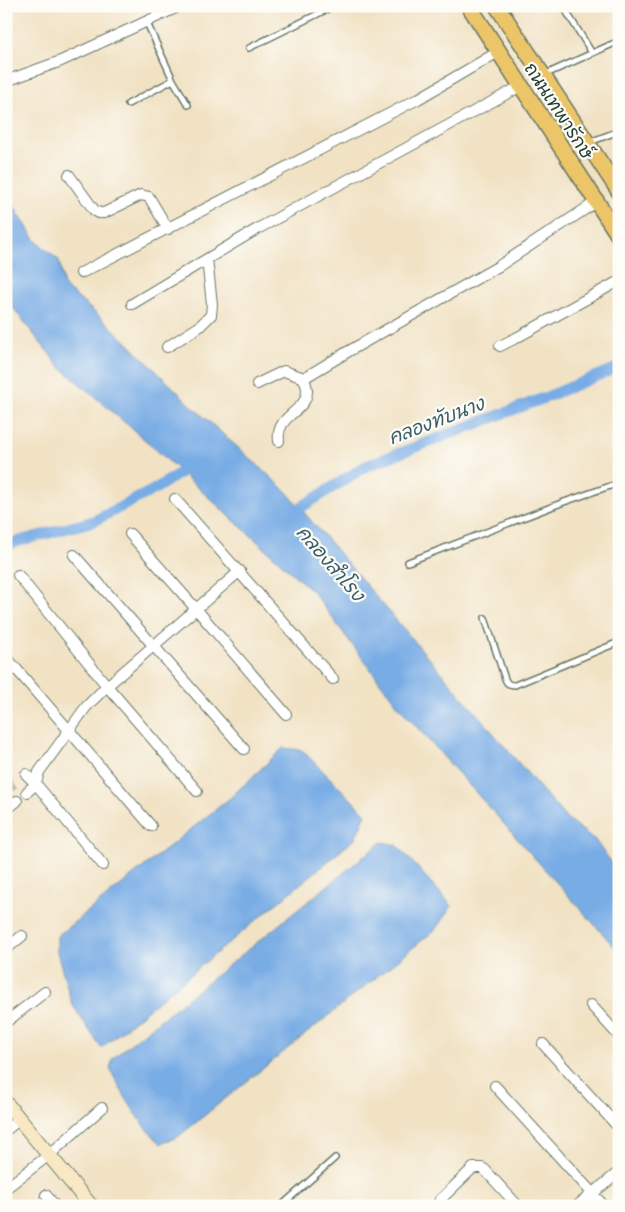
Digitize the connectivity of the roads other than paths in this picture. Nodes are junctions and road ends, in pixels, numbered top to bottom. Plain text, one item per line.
1 (180, 6) edge
2 (334, 6) edge
3 (469, 6) edge
4 (496, 6) edge
5 (563, 6) edge
6 (146, 23) junction
7 (619, 41) edge
8 (249, 48) dead end
9 (498, 52) junction
10 (592, 53) junction
11 (543, 76) junction
12 (172, 80) junction
13 (6, 81) edge
14 (521, 86) junction
15 (128, 104) dead end
16 (188, 105) dead end
17 (617, 131) edge
18 (619, 138) edge
19 (588, 143) junction
20 (69, 175) dead end
21 (617, 186) edge
22 (596, 202) junction
23 (168, 229) junction
24 (619, 236) edge
25 (207, 259) junction
26 (81, 274) dead end
27 (619, 281) edge
28 (132, 304) dead end
29 (500, 346) dead end
30 (167, 348) dead end
31 (304, 378) junction
32 (257, 384) dead end
33 (279, 441) dead end
34 (619, 483) edge
35 (175, 500) dead end
36 (130, 534) dead end
37 (74, 555) dead end
38 (408, 562) dead end
39 (240, 572) junction
40 (18, 574) dead end
41 (197, 610) junction
42 (485, 618) dead end
43 (619, 642) edge
44 (154, 646) junction
45 (6, 658) edge
46 (333, 679) dead end
47 (107, 686) junction
48 (286, 714) dead end
49 (70, 731) junction
50 (244, 749) dead end
51 (39, 772) junction
52 (26, 774) junction
53 (17, 781) tunnel mouth
54 (36, 784) junction
55 (196, 791) dead end
56 (27, 792) dead end
57 (17, 800) dead end
58 (6, 804) edge
59 (151, 826) dead end
60 (103, 865) dead end
61 (22, 936) dead end
62 (6, 950) edge
63 (45, 992) dead end
64 (591, 1006) dead end
65 (6, 1022) edge
66 (619, 1036) edge
67 (543, 1044) dead end
68 (495, 1086) dead end
69 (6, 1103) edge
70 (102, 1108) dead end
71 (20, 1119) junction
72 (619, 1128) edge
73 (6, 1130) edge
74 (49, 1156) junction
75 (335, 1158) dead end
76 (619, 1172) edge
77 (6, 1188) edge
78 (592, 1193) junction
79 (46, 1195) dead end
80 (55, 1206) edge
81 (91, 1206) edge
82 (281, 1206) edge
83 (438, 1206) edge
84 (518, 1206) edge
85 (578, 1206) edge
86 (604, 1206) edge

1 - 6 street
2 - 8 lane
3 - 9 main road, ถนนเทพารักษ์
4 - 11 main road, ถนนเทพารักษ์
5 - 10 lane
6 - 12 lane
6 - 13 street
7 - 10 lane
9 - 14 main road, ถนนเทพารักษ์
9 - 23 street
10 - 11 lane
11 - 19 main road, ถนนเทพารักษ์
12 - 15 lane
12 - 16 lane
14 - 22 main road, ถนนเทพารักษ์
14 - 25 street
17 - 18 lane
17 - 19 lane
19 - 21 main road, ถนนเทพารักษ์
20 - 23 street
22 - 24 main road, ถนนเทพารักษ์
22 - 31 street
23 - 26 street
25 - 28 street
25 - 30 street
27 - 29 street
31 - 32 street
31 - 33 street
34 - 38 lane
35 - 39 street
36 - 41 street
37 - 44 street
39 - 41 street
39 - 46 street
40 - 47 street
41 - 44 street
41 - 48 street
42 - 43 lane
44 - 47 street
44 - 50 street
45 - 49 street
47 - 49 street
47 - 55 street
49 - 51 street
49 - 59 street
51 - 52 street
51 - 54 street
52 - 53 street
52 - 54 street
54 - 56 street
54 - 60 street
57 - 58 street
61 - 62 street
63 - 65 street
64 - 66 street
67 - 72 street
68 - 78 street
69 - 71 main road
70 - 74 street
71 - 73 street
71 - 74 main road
74 - 77 street
74 - 81 main road
75 - 82 lane
76 - 78 street
78 - 85 street
78 - 86 street
79 - 80 street
83 - 84 street

